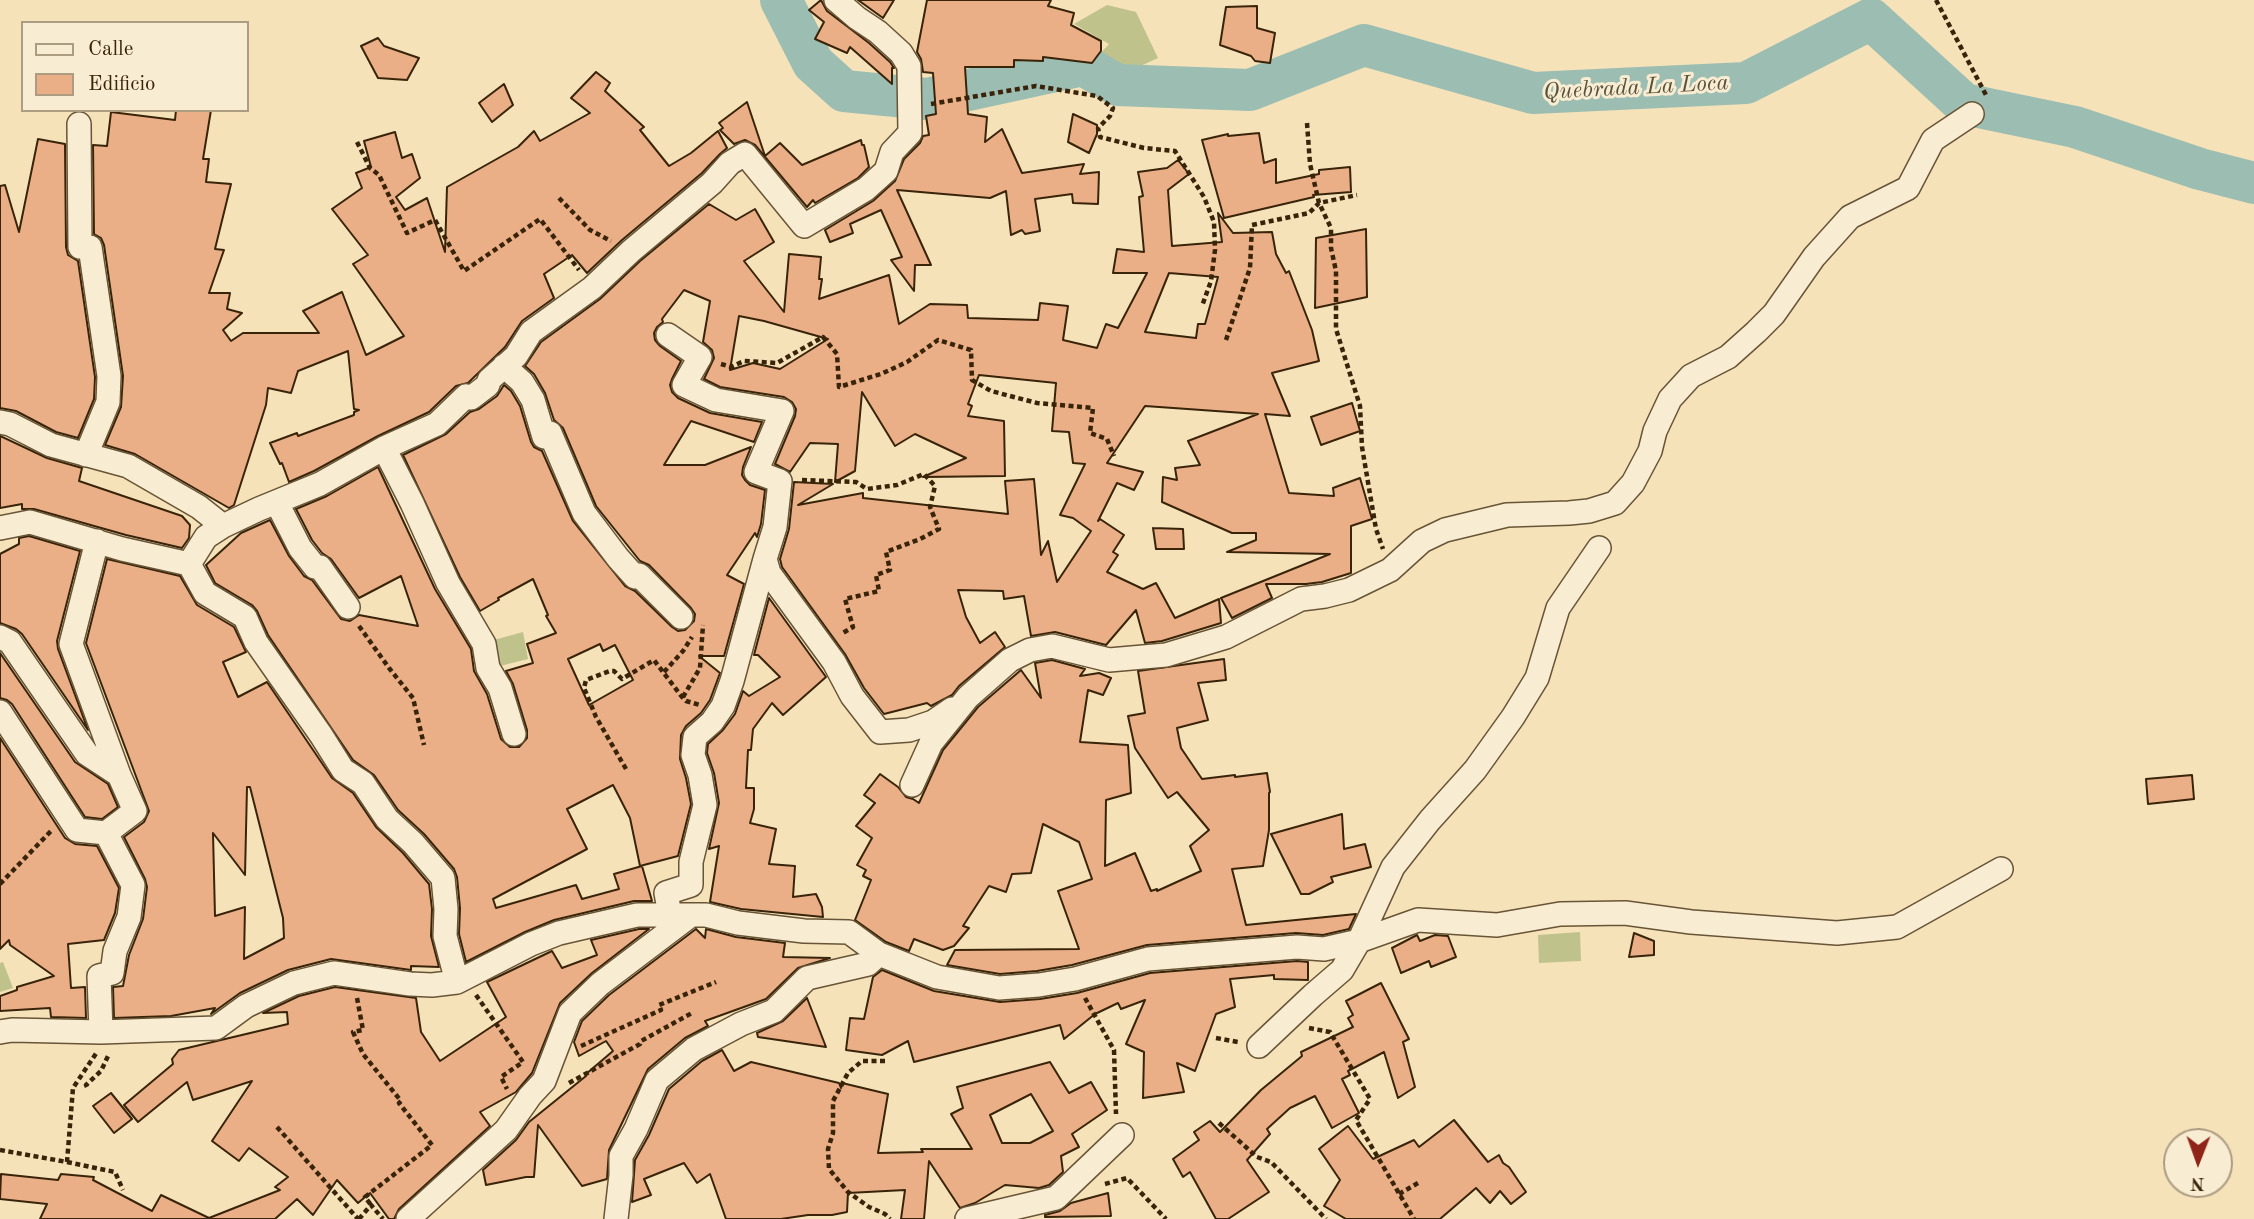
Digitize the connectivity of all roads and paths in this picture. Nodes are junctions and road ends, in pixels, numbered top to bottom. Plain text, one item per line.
1 (836, 0) edge
2 (1936, 0) edge
3 (1979, 106) joint
4 (910, 108) junction
5 (1307, 122) dead end
6 (79, 124) dead end
7 (357, 142) dead end
8 (1357, 195) dead end
9 (559, 198) dead end
10 (1319, 203) junction
11 (631, 251) junction
12 (592, 288) junction
13 (1202, 306) dead end
14 (668, 335) dead end
15 (1226, 340) dead end
16 (744, 361) dead end
17 (504, 366) junction
18 (0, 422) edge
19 (384, 448) junction
20 (86, 455) junction
21 (1114, 456) dead end
22 (780, 481) junction
23 (277, 503) junction
24 (223, 526) junction
25 (0, 528) edge
26 (97, 541) junction
27 (1599, 548) dead end
28 (765, 559) junction
29 (189, 564) junction
30 (1390, 570) junction
31 (348, 607) joint
32 (681, 617) dead end
33 (0, 637) edge
34 (821, 645) junction
35 (664, 671) junction
36 (968, 696) junction
37 (682, 697) junction
38 (720, 711) junction
39 (0, 712) edge
40 (514, 734) dead end
41 (424, 745) dead end
42 (626, 769) dead end
43 (120, 775) junction
44 (912, 785) dead end
45 (67, 814) junction
46 (106, 833) junction
47 (2001, 869) dead end
48 (0, 884) edge
49 (680, 915) junction
50 (1359, 941) junction
51 (879, 954) junction
52 (354, 977) junction
53 (1075, 979) junction
54 (461, 980) junction
55 (716, 982) dead end
56 (692, 1013) dead end
57 (1299, 1027) dead end
58 (0, 1032) edge
59 (101, 1032) junction
60 (1259, 1046) dead end
61 (576, 1047) dead end
62 (884, 1061) dead end
63 (569, 1083) dead end
64 (87, 1087) dead end
65 (520, 1111) junction
66 (1219, 1123) dead end
67 (1119, 1124) joint
68 (277, 1127) dead end
69 (0, 1150) edge
70 (67, 1162) junction
71 (1419, 1183) dead end
72 (1104, 1185) dead end
73 (123, 1190) dead end
74 (1399, 1194) junction
75 (371, 1205) junction
76 (1001, 1215) edge
77 (358, 1219) edge
78 (383, 1219) edge
79 (408, 1219) edge
80 (616, 1219) edge
81 (890, 1219) edge
82 (967, 1219) edge
83 (1166, 1219) edge
84 (1326, 1219) edge
85 (1414, 1219) edge

1 - 4 street
2 - 3 path
3 - 30 street
4 - 11 street
4 - 13 path
5 - 10 path
6 - 20 street
7 - 12 path
8 - 10 path
9 - 11 path
10 - 15 path
10 - 30 path
11 - 12 street
12 - 17 street
14 - 22 street
16 - 21 path
17 - 19 street
17 - 32 street
18 - 20 street
19 - 23 street
19 - 40 street
20 - 24 street
22 - 28 street
22 - 34 path
23 - 24 street
23 - 31 street
24 - 29 street
25 - 26 street
26 - 29 street
26 - 43 street
27 - 50 street
28 - 34 street
28 - 38 street
29 - 54 street
30 - 36 street
31 - 41 path
33 - 43 street
34 - 36 street
35 - 37 path
35 - 37 path
35 - 42 path
36 - 44 street
37 - 38 path
38 - 49 street
39 - 45 street
43 - 46 street
45 - 46 street
45 - 48 path
46 - 59 street
47 - 50 street
49 - 51 street
49 - 54 street
49 - 65 street
50 - 53 street
50 - 60 street
51 - 53 street
51 - 80 street
52 - 54 street
52 - 59 street
52 - 75 path
53 - 67 path
54 - 65 path
55 - 61 path
56 - 63 path
57 - 74 path
58 - 59 street
62 - 81 path
64 - 70 path
65 - 79 street
66 - 84 path
67 - 76 street
68 - 77 path
69 - 70 path
70 - 73 path
71 - 74 path
72 - 83 path
74 - 85 path
75 - 77 path
75 - 78 path
76 - 82 street

